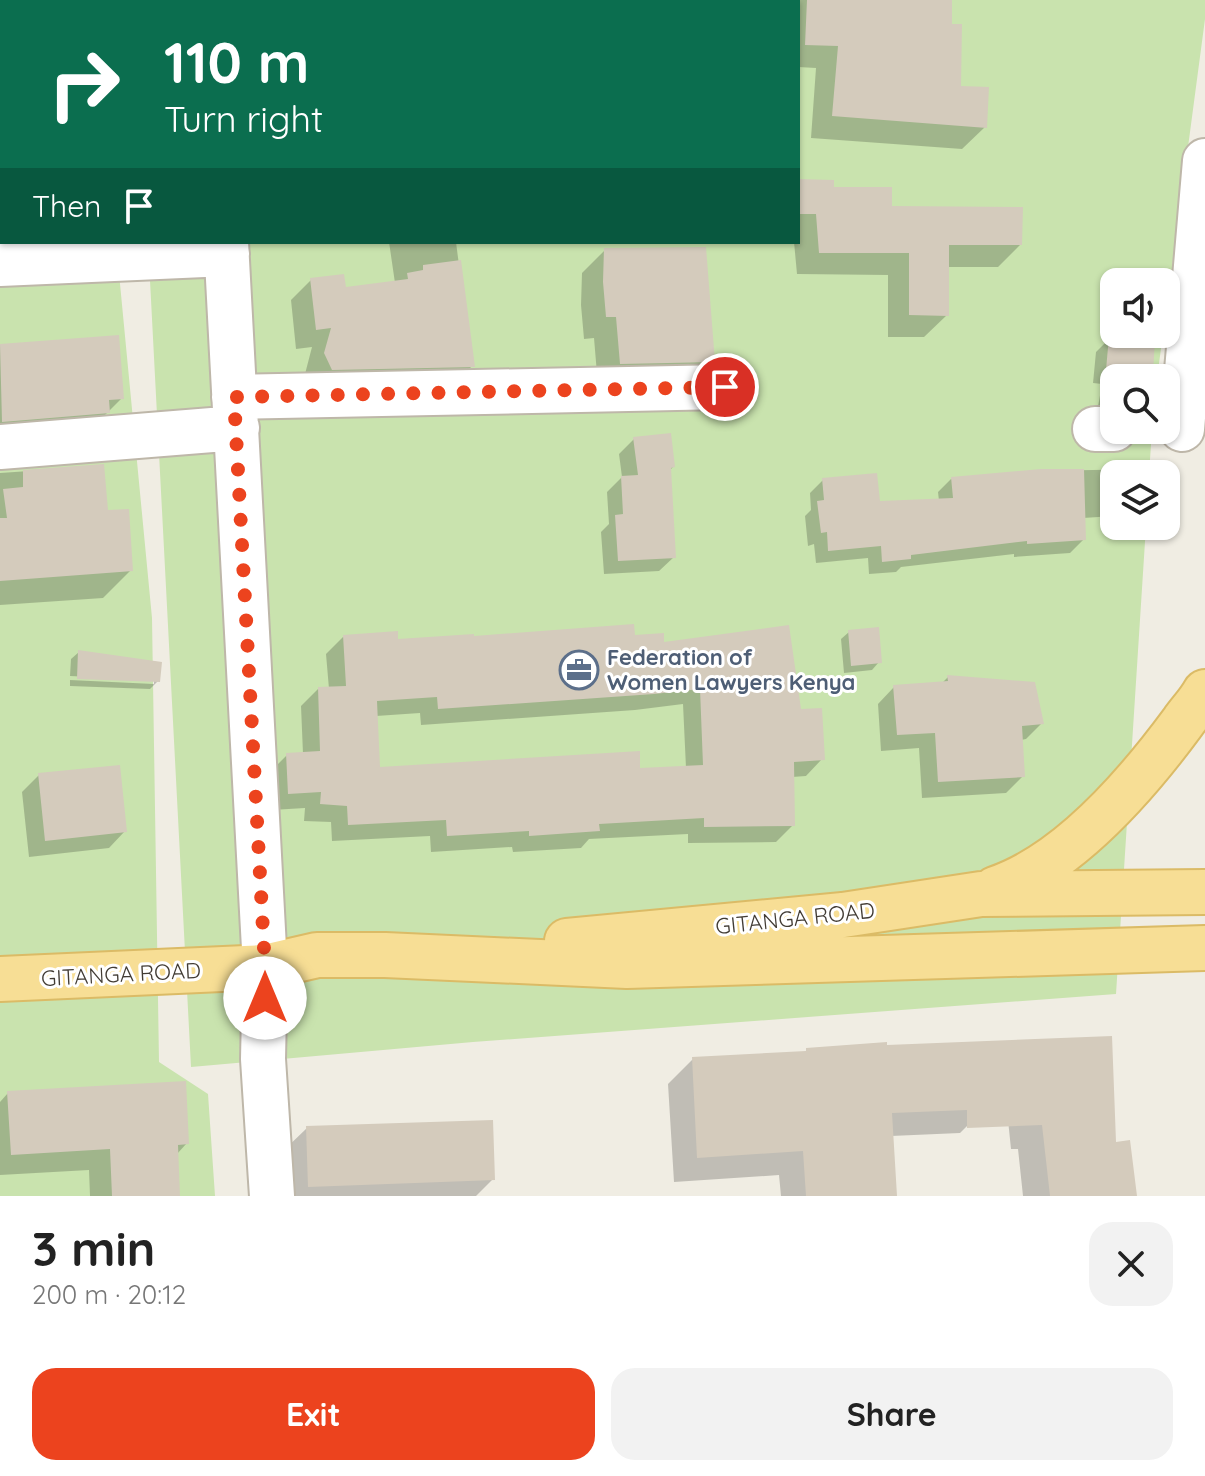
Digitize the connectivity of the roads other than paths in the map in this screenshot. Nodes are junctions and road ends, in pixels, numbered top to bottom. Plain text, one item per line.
1 (1204, 182) edge
2 (227, 248) edge
3 (0, 264) edge
4 (725, 387) dead end
5 (235, 412) junction
6 (1184, 428) edge
7 (0, 447) edge
8 (1205, 692) edge
9 (1205, 892) edge
10 (981, 894) junction
11 (1205, 948) edge
12 (385, 955) junction
13 (265, 967) junction
14 (0, 979) edge
15 (272, 1196) edge

1 - 6 street
2 - 3 street
2 - 5 street
4 - 5 street
5 - 7 street
5 - 13 street
8 - 10 main road
9 - 10 main road, GITANGA ROAD
10 - 12 main road, GITANGA ROAD
11 - 12 main road, GITANGA ROAD
12 - 13 main road, GITANGA ROAD
13 - 14 main road, GITANGA ROAD
13 - 15 street

